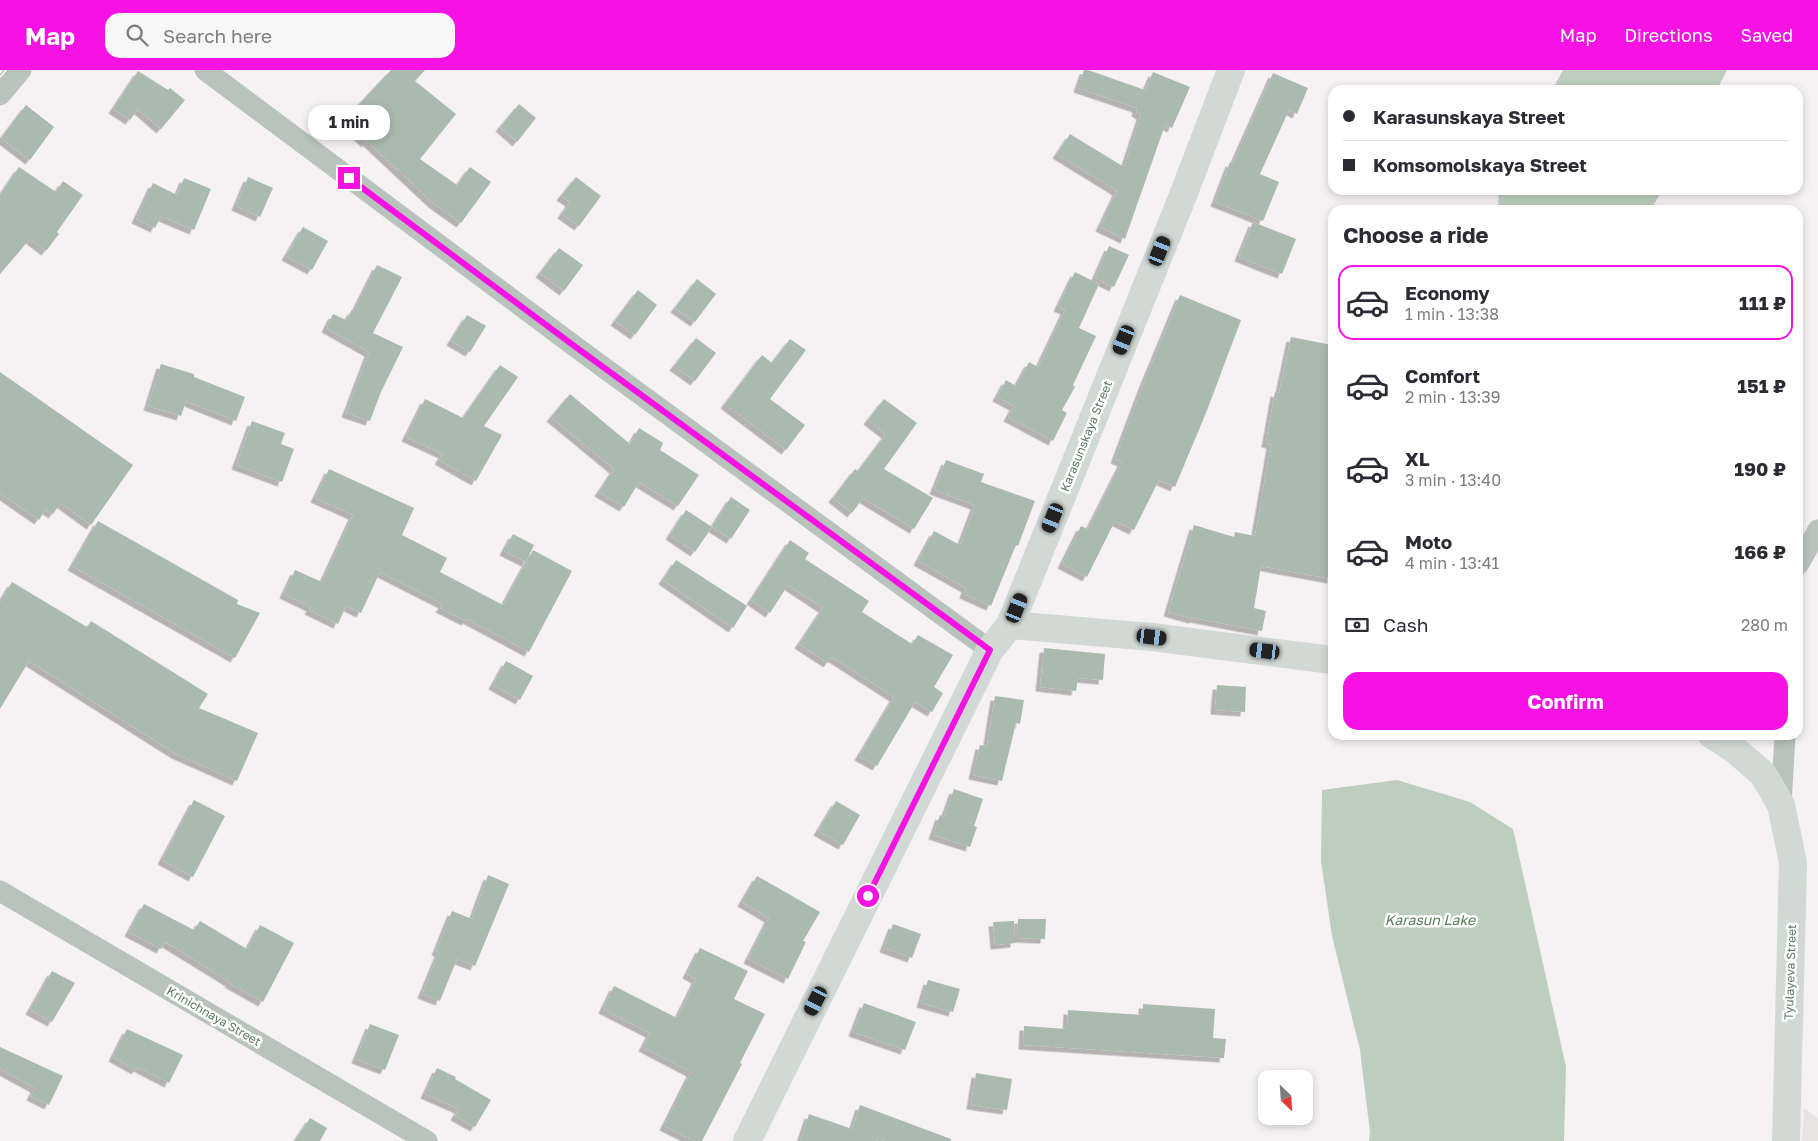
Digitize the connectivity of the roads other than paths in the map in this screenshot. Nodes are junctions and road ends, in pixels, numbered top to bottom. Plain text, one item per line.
1 (21, 70) edge
2 (205, 70) edge
3 (1231, 70) edge
4 (0, 95) edge
5 (1818, 530) edge
6 (1803, 556) edge
7 (1010, 625) junction
8 (990, 650) junction
9 (1328, 659) edge
10 (1720, 740) edge
11 (1785, 740) edge
12 (1781, 805) junction
13 (0, 891) edge
14 (427, 1141) edge
15 (746, 1141) edge
16 (1786, 1141) edge

1 - 4 street
2 - 8 street
3 - 7 street, Karasunskaya Street
5 - 6 street
7 - 8 street, Karasunskaya Street
7 - 9 street
8 - 15 street, Karasunskaya Street
10 - 12 street, Tyulayeva Street
11 - 12 street
12 - 16 street, Tyulayeva Street
13 - 14 street, Krinichnaya Street

